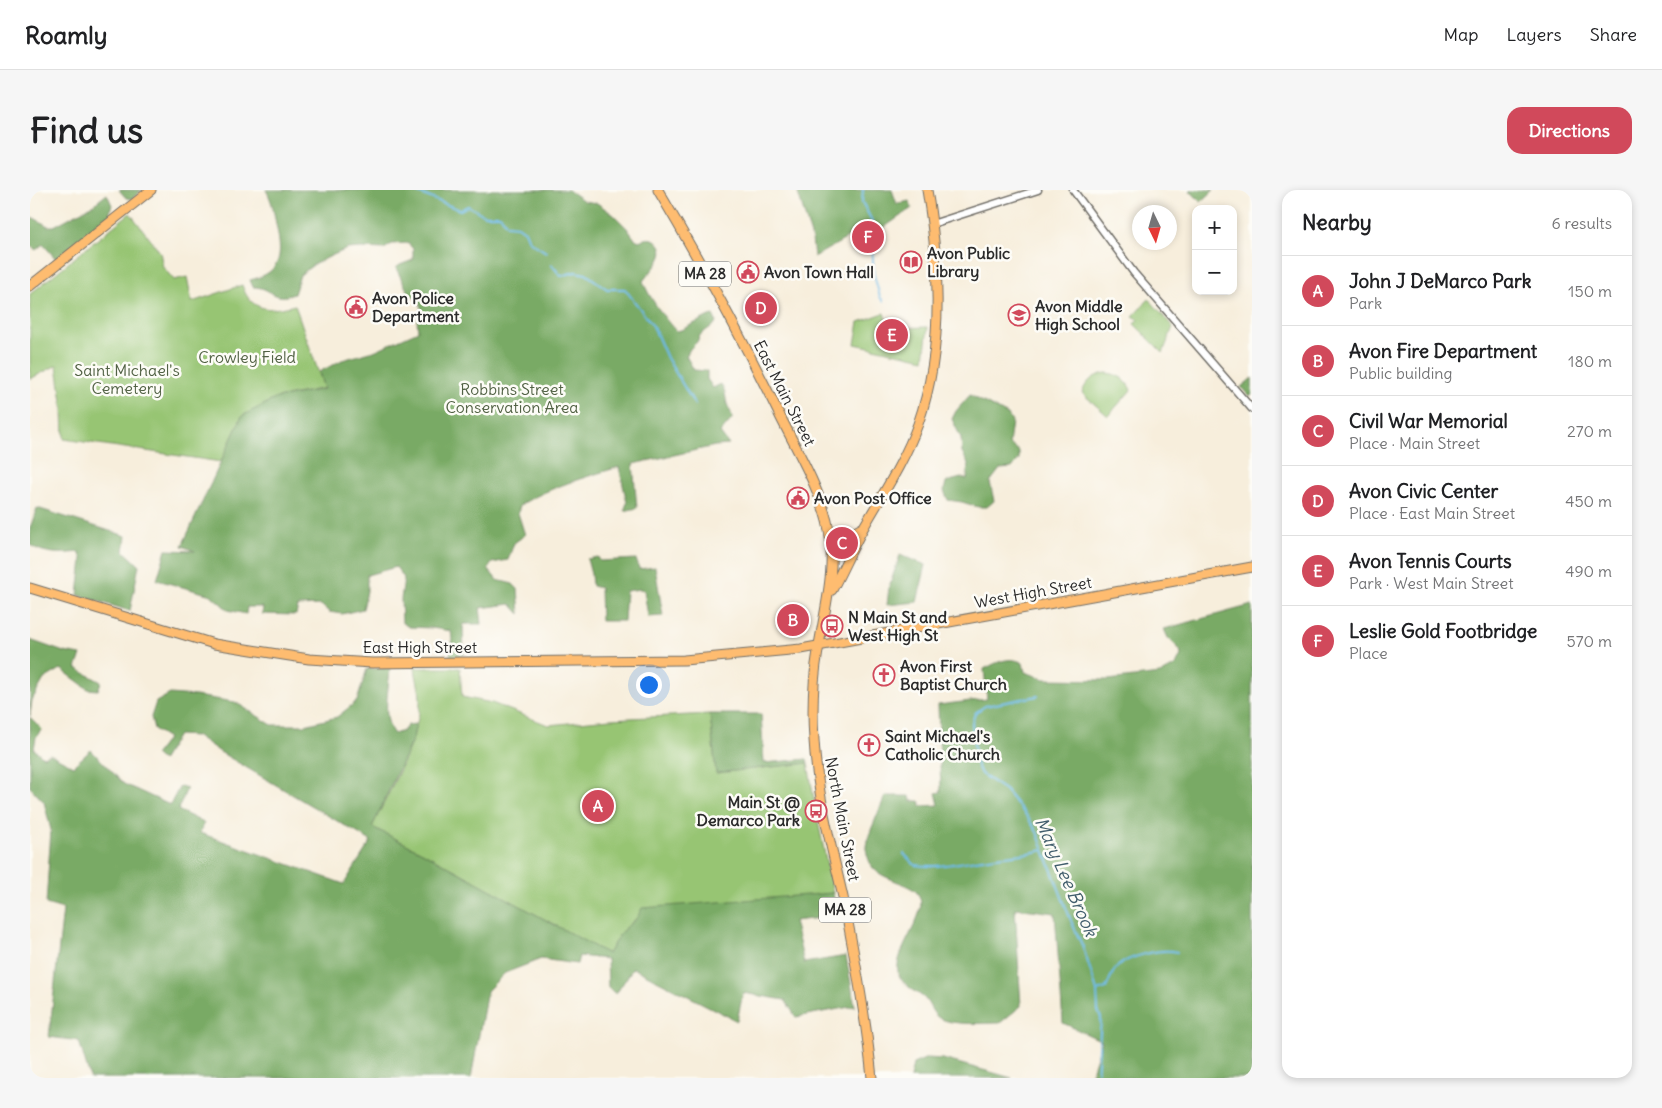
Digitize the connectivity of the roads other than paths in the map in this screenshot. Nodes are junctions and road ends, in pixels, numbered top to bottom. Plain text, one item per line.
1 (151, 190) edge
2 (658, 190) edge
3 (927, 190) edge
4 (1038, 190) edge
5 (1073, 190) edge
6 (932, 224) junction
7 (30, 286) edge
8 (1252, 409) edge
9 (864, 526) junction
10 (830, 536) junction
11 (856, 541) junction
12 (831, 550) junction
13 (1252, 567) edge
14 (30, 588) edge
15 (828, 597) junction
16 (819, 645) junction
17 (872, 1078) edge

1 - 7 main road
2 - 10 main road, East Main Street / MA 28
3 - 6 main road
4 - 6 street
5 - 8 street
6 - 9 main road
9 - 10 main road
9 - 11 main road
10 - 12 main road, MA 28
11 - 12 main road
11 - 15 main road
12 - 15 main road, MA 28
13 - 16 main road, West High Street
14 - 16 main road, East High Street
15 - 16 main road, MA 28
16 - 17 main road, North Main Street / MA 28

